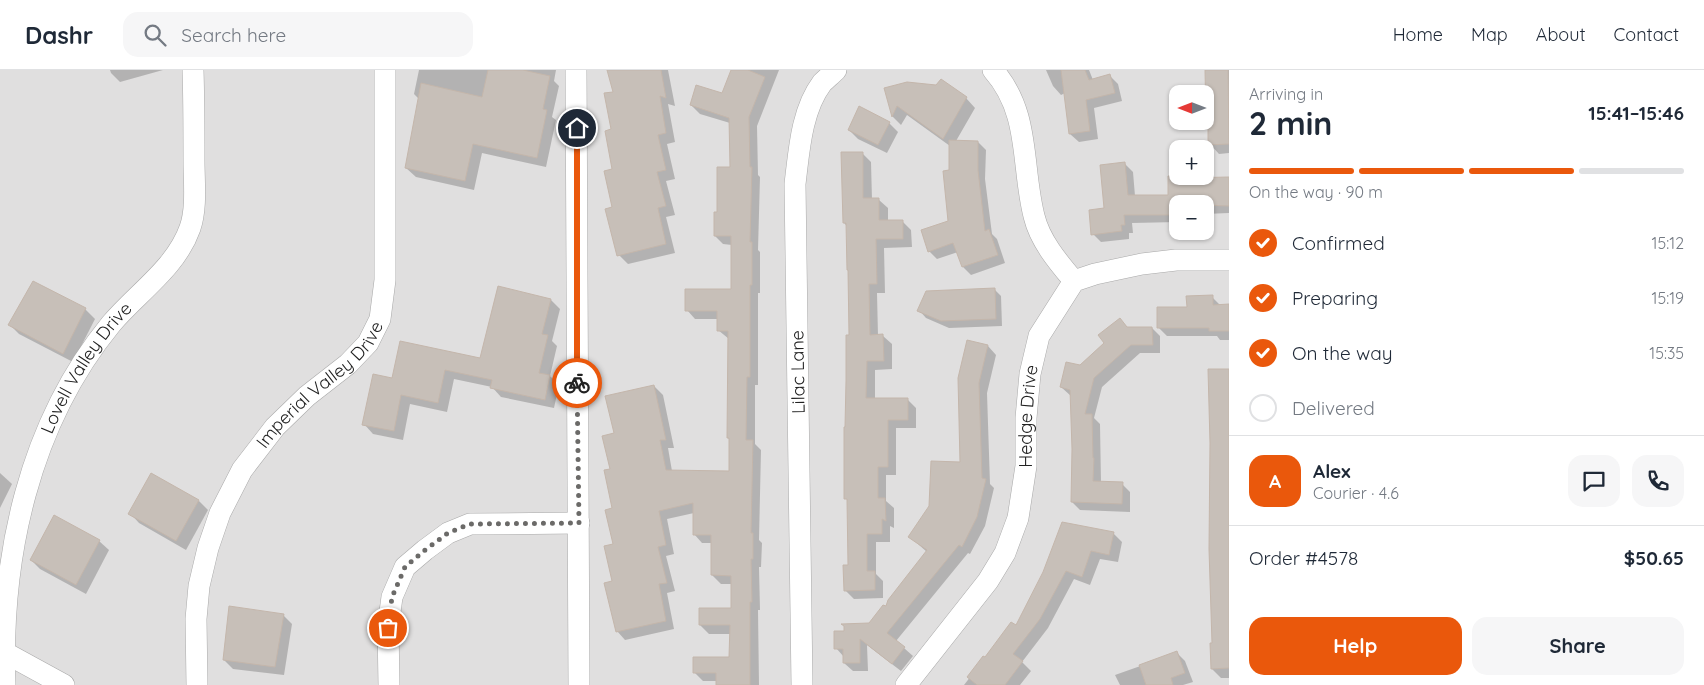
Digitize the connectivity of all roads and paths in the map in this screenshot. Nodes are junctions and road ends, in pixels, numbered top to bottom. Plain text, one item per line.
1 (193, 70) edge
2 (385, 70) edge
3 (576, 70) edge
4 (836, 70) edge
5 (994, 70) edge
6 (1229, 260) edge
7 (1074, 282) junction
8 (579, 523) junction
9 (1, 650) edge
10 (5, 685) edge
11 (64, 685) edge
12 (197, 685) edge
13 (389, 685) edge
14 (579, 685) edge
15 (802, 685) edge
16 (906, 685) edge

1 - 9 street, Lovell Valley Drive
2 - 12 street, Imperial Valley Drive
3 - 8 street
4 - 15 street, Lilac Lane
5 - 7 street
6 - 7 street
7 - 16 street, Hedge Drive
8 - 13 street
8 - 14 street
9 - 10 street, Lovell Valley Drive
9 - 11 street

